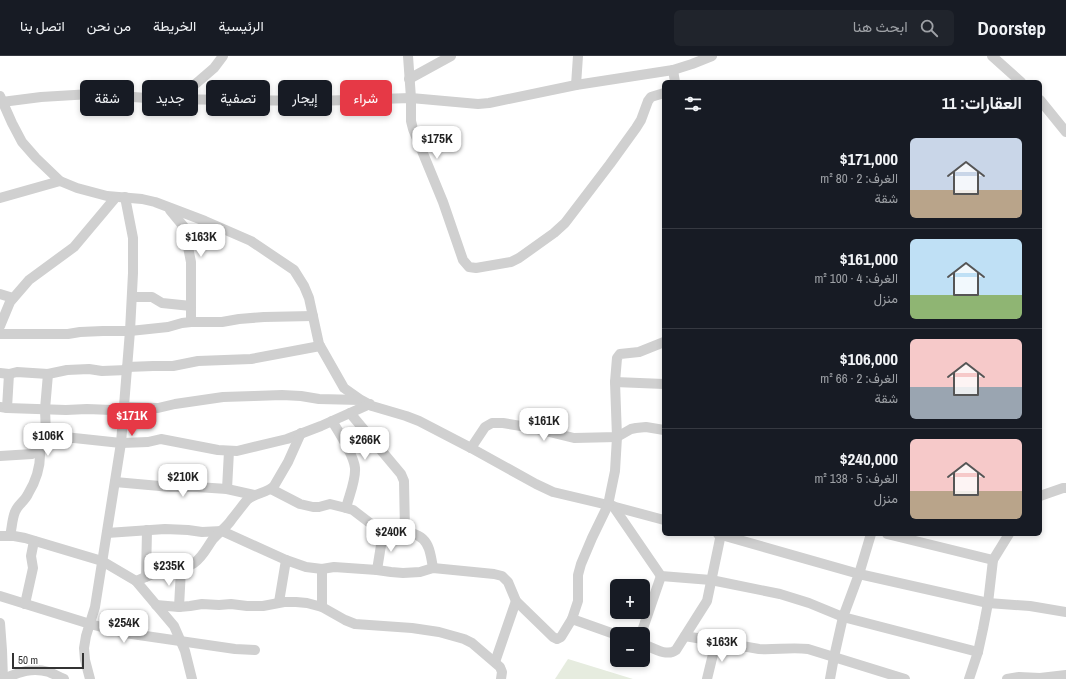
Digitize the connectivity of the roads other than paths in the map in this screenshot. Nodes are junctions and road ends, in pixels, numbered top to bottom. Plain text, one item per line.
1 (223, 56) edge
2 (408, 56) edge
3 (451, 56) edge
4 (578, 56) edge
5 (712, 56) edge
6 (992, 56) edge
7 (692, 60) edge
8 (673, 70) junction
9 (409, 79) junction
10 (675, 80) edge
11 (1019, 80) edge
12 (198, 82) edge
13 (576, 85) junction
14 (662, 94) edge
15 (142, 97) edge
16 (411, 98) junction
17 (1, 99) edge
18 (198, 99) edge
19 (1042, 102) edge
20 (1066, 132) edge
21 (60, 180) junction
22 (120, 197) junction
23 (0, 198) edge
24 (168, 208) junction
25 (0, 294) edge
26 (132, 297) junction
27 (13, 298) junction
28 (191, 306) junction
29 (313, 316) junction
30 (191, 322) junction
31 (0, 326) edge
32 (130, 331) junction
33 (0, 334) edge
34 (662, 343) edge
35 (320, 346) junction
36 (127, 369) junction
37 (5, 374) edge
38 (48, 374) junction
39 (615, 382) junction
40 (662, 384) edge
41 (365, 402) junction
42 (124, 407) junction
43 (3, 408) edge
44 (45, 409) junction
45 (350, 413) junction
46 (332, 421) junction
47 (662, 430) edge
48 (301, 433) junction
49 (46, 435) junction
50 (617, 437) junction
51 (121, 442) junction
52 (472, 448) junction
53 (40, 449) junction
54 (229, 451) junction
55 (0, 456) edge
56 (115, 482) junction
57 (1066, 488) edge
58 (227, 489) junction
59 (271, 489) junction
60 (1042, 490) edge
61 (1050, 492) junction
62 (254, 495) junction
63 (1042, 495) edge
64 (610, 505) junction
65 (346, 508) junction
66 (662, 519) edge
67 (147, 530) junction
68 (222, 531) junction
69 (405, 532) junction
70 (107, 533) junction
71 (383, 533) junction
72 (5, 536) edge
73 (720, 536) edge
74 (727, 536) edge
75 (870, 536) edge
76 (895, 536) edge
77 (1008, 536) edge
78 (34, 541) junction
79 (286, 560) junction
80 (993, 560) junction
81 (102, 561) junction
82 (433, 568) junction
83 (181, 569) junction
84 (322, 569) junction
85 (377, 570) junction
86 (859, 574) junction
87 (661, 576) junction
88 (146, 577) junction
89 (711, 580) junction
90 (136, 581) junction
91 (0, 596) edge
92 (516, 600) junction
93 (279, 602) junction
94 (988, 603) junction
95 (25, 604) junction
96 (156, 605) junction
97 (179, 607) junction
98 (322, 607) junction
99 (1066, 612) edge
100 (843, 617) junction
101 (572, 619) junction
102 (0, 623) edge
103 (90, 624) junction
104 (643, 627) edge
105 (610, 633) edge
106 (685, 636) junction
107 (181, 641) junction
108 (716, 642) junction
109 (650, 647) edge
110 (255, 650) dead end
111 (978, 652) junction
112 (834, 657) junction
113 (495, 662) junction
114 (1066, 675) edge
115 (3, 679) edge
116 (64, 679) edge
117 (90, 679) edge
118 (192, 679) edge
119 (501, 679) edge
120 (707, 679) edge
121 (830, 679) edge
122 (905, 679) edge
123 (969, 679) edge
124 (1007, 679) edge

1 - 12 street
2 - 9 street
3 - 9 street
4 - 13 street
5 - 7 street
6 - 11 street
7 - 8 street
8 - 10 street
8 - 13 street
9 - 16 street
13 - 16 street
14 - 16 street
15 - 17 street
16 - 18 street
17 - 21 street
19 - 20 street
21 - 22 street
21 - 23 street
22 - 24 street
22 - 26 street
22 - 27 street
24 - 28 street
24 - 29 street
25 - 27 street
26 - 28 street
26 - 32 street
27 - 31 street
28 - 30 street
29 - 30 street
29 - 35 street
30 - 32 street
32 - 33 street
32 - 36 street
34 - 39 street
35 - 36 street
35 - 41 street
36 - 38 street
36 - 42 street
37 - 38 street
37 - 43 street
38 - 44 street
39 - 40 street
39 - 50 street
41 - 42 street
41 - 45 street
41 - 52 street
42 - 44 street
42 - 51 street
43 - 44 street
44 - 49 street
45 - 46 street
45 - 69 street
46 - 48 street
46 - 65 street
47 - 50 street
48 - 54 street
48 - 59 street
49 - 51 street
49 - 53 street
50 - 52 street
50 - 64 street
51 - 54 street
51 - 56 street
52 - 64 street
53 - 55 street
53 - 72 street
54 - 58 street
56 - 58 street
56 - 70 street
57 - 61 street
58 - 62 street
59 - 62 street
59 - 65 street
60 - 61 street
61 - 63 street
62 - 68 street
64 - 66 street
64 - 87 street
64 - 101 street
65 - 71 street
67 - 68 street
67 - 70 street
67 - 88 street
68 - 79 street
68 - 83 street
69 - 71 street
69 - 82 street
70 - 81 street
71 - 85 street
72 - 78 street
73 - 89 street
74 - 86 street
75 - 86 street
76 - 80 street
77 - 80 street
78 - 81 street
78 - 95 street
79 - 84 street
79 - 93 street
80 - 94 street
81 - 90 street
81 - 103 street
82 - 85 street
82 - 92 street
83 - 88 street
83 - 97 street
84 - 85 street
84 - 98 street
86 - 94 street
86 - 100 street
87 - 89 street
87 - 104 street
88 - 90 street
89 - 100 street
89 - 106 street
90 - 96 street
91 - 95 street
92 - 101 street
92 - 113 street
93 - 97 street
93 - 98 street
94 - 99 street
94 - 111 street
95 - 103 street
96 - 97 street
96 - 107 street
98 - 113 street
100 - 111 street
100 - 112 street
101 - 105 street
102 - 115 street
103 - 107 street
103 - 117 street
106 - 108 street
106 - 109 street
107 - 110 street
107 - 118 street
108 - 112 street
108 - 120 street
111 - 123 street
112 - 121 street
112 - 122 street
113 - 119 street
114 - 124 street
115 - 116 street

